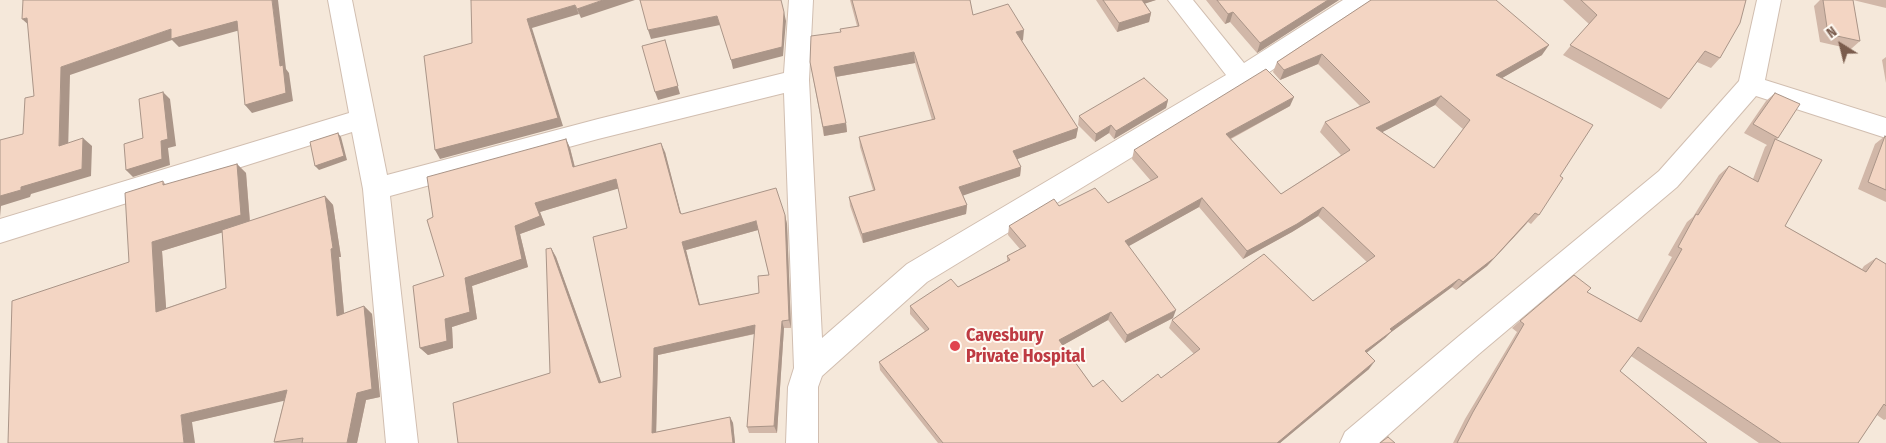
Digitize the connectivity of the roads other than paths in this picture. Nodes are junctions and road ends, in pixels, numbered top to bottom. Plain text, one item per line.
1 (340, 0) edge
2 (801, 0) edge
3 (1180, 0) edge
4 (1361, 0) edge
5 (1769, 0) edge
6 (1242, 77) junction
7 (796, 80) junction
8 (1751, 85) junction
9 (364, 118) junction
10 (1886, 128) edge
11 (376, 189) junction
12 (0, 231) edge
13 (809, 368) junction
14 (402, 443) edge
15 (802, 443) edge
16 (1356, 443) edge

1 - 9 street
2 - 7 street
3 - 6 street
4 - 6 street
5 - 8 street
6 - 13 street
7 - 11 street
7 - 13 street
8 - 10 street
8 - 16 street
9 - 11 street
9 - 12 street
11 - 14 street
13 - 15 street

